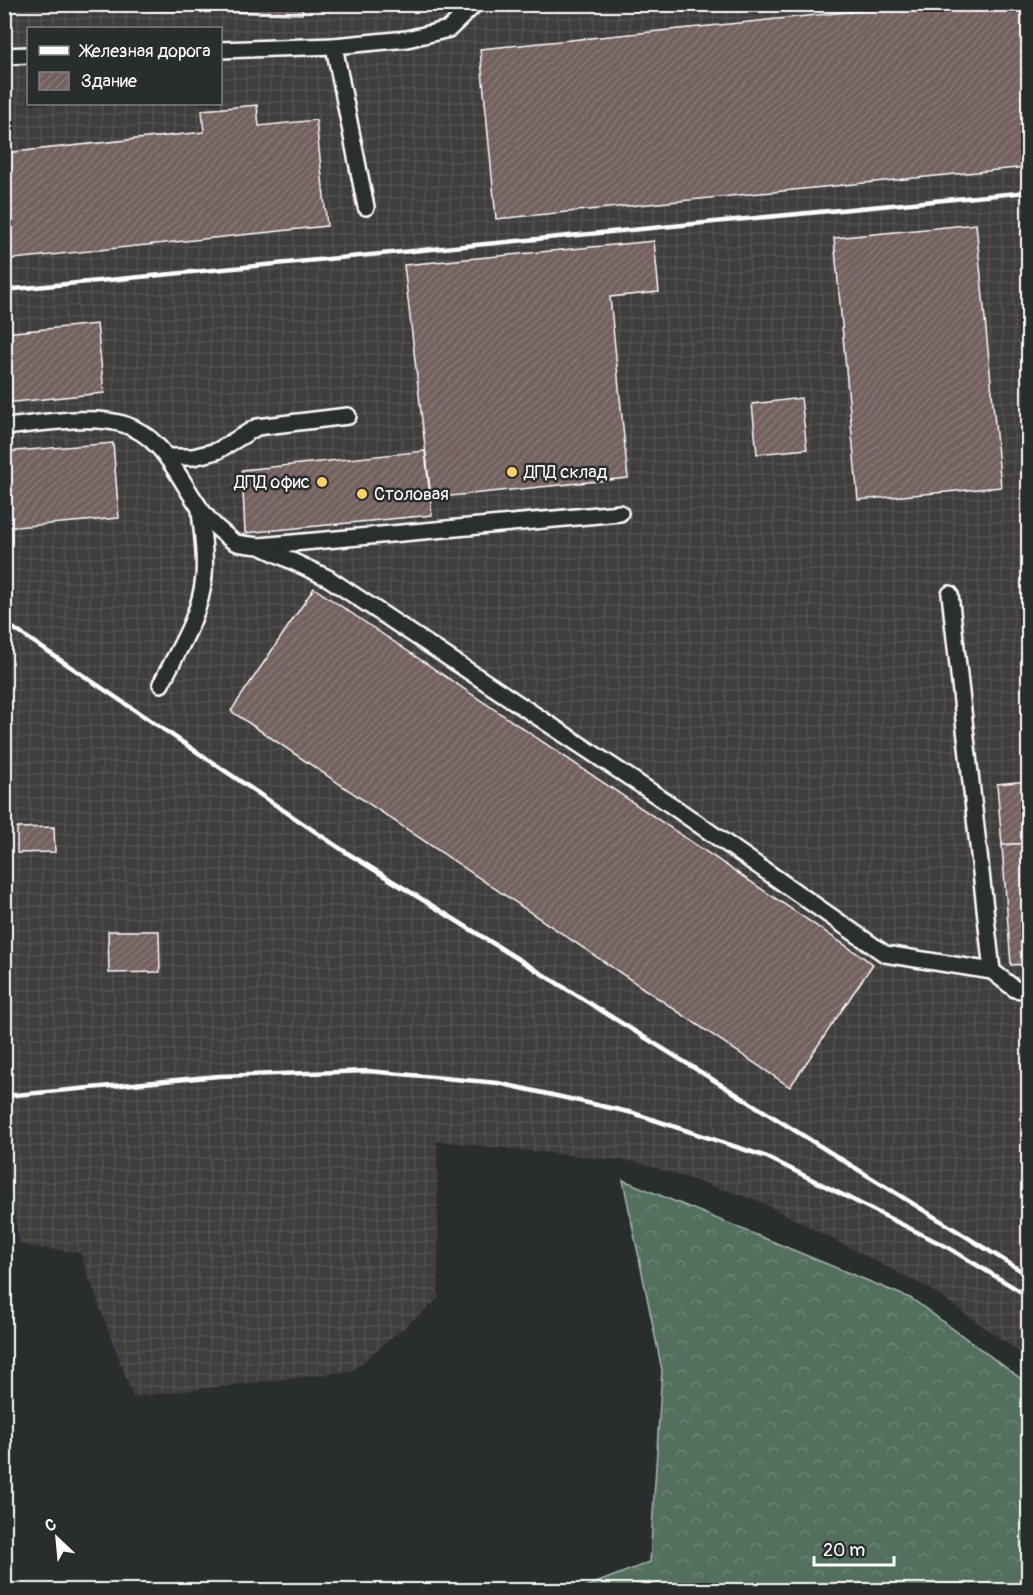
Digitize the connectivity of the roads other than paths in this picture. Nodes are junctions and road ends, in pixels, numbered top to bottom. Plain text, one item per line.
1 (475, 4) edge
2 (334, 46) junction
3 (222, 50) edge
4 (27, 55) edge
5 (4, 56) edge
6 (366, 207) dead end
7 (348, 416) dead end
8 (4, 427) edge
9 (168, 457) junction
10 (200, 510) junction
11 (620, 513) dead end
12 (260, 546) junction
13 (950, 594) dead end
14 (161, 684) dead end
15 (992, 971) junction
16 (1029, 991) edge

1 - 2 lane
2 - 3 lane
2 - 6 lane
4 - 5 lane
7 - 9 lane
8 - 9 lane
9 - 10 lane
10 - 12 lane
10 - 14 lane
11 - 12 lane
12 - 15 lane
13 - 15 lane
15 - 16 lane

